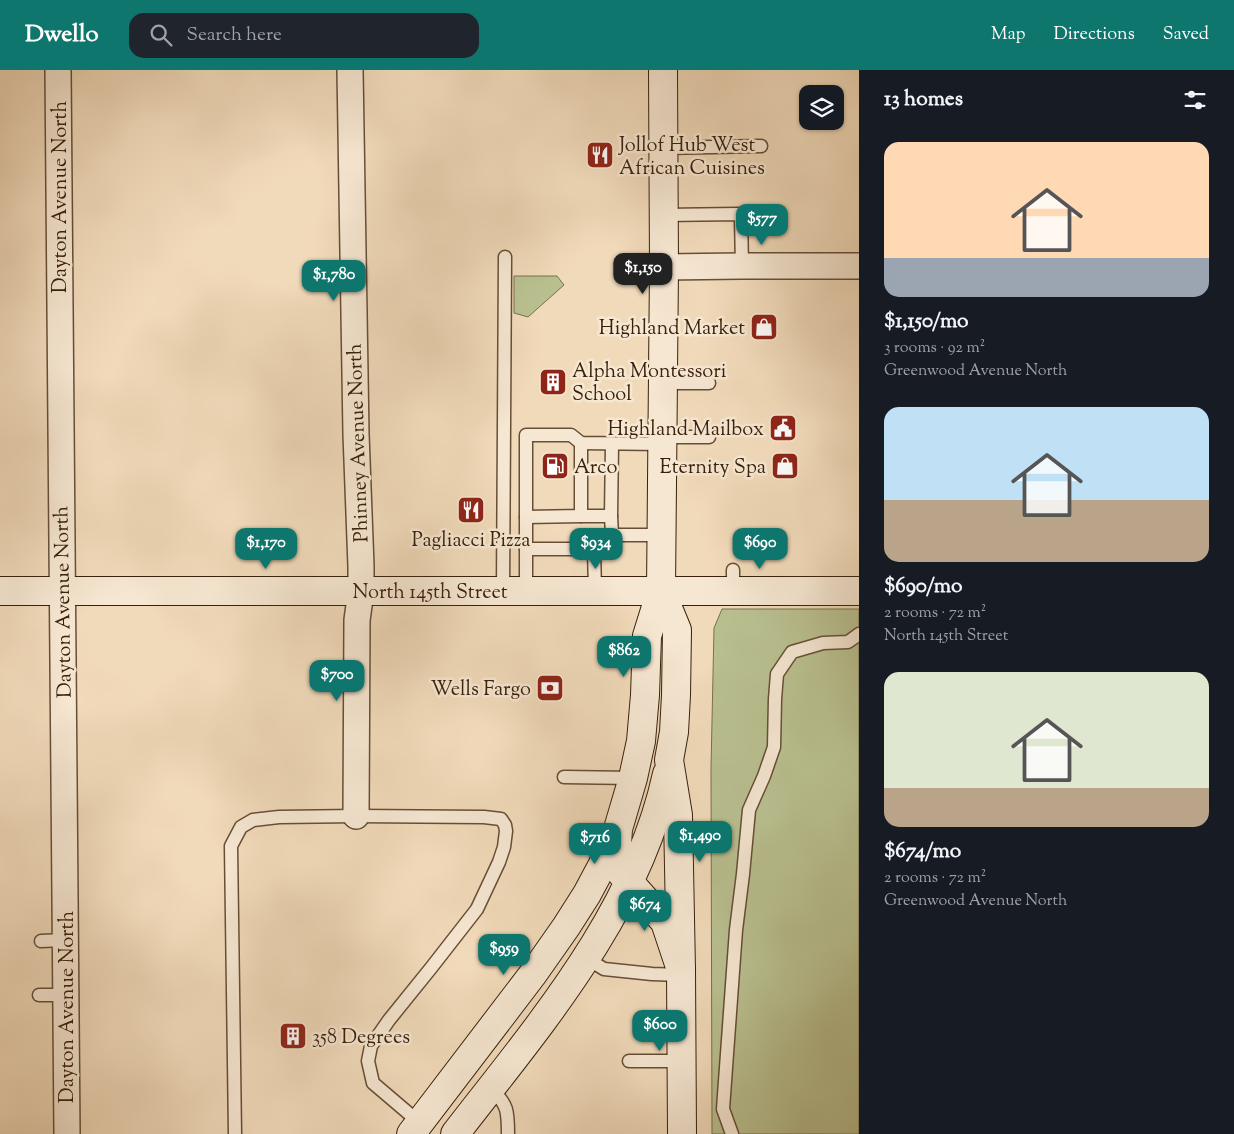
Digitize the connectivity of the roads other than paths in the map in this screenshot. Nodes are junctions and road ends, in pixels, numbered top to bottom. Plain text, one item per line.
1 (58, 70) edge
2 (350, 70) edge
3 (663, 70) edge
4 (761, 146) dead end
5 (663, 148) junction
6 (664, 215) junction
7 (504, 257) dead end
8 (742, 266) junction
9 (859, 266) edge
10 (664, 267) junction
11 (663, 383) junction
12 (709, 383) dead end
13 (709, 437) dead end
14 (663, 440) junction
15 (580, 443) junction
16 (612, 444) junction
17 (581, 516) junction
18 (611, 516) junction
19 (526, 517) junction
20 (612, 535) junction
21 (662, 535) junction
22 (526, 549) junction
23 (594, 549) junction
24 (0, 591) edge
25 (62, 591) junction
26 (361, 591) junction
27 (514, 591) junction
28 (595, 591) junction
29 (662, 591) junction
30 (859, 591) edge
31 (859, 634) edge
32 (670, 760) junction
33 (564, 778) dead end
34 (633, 778) junction
35 (356, 816) junction
36 (618, 829) junction
37 (630, 882) junction
38 (586, 958) junction
39 (681, 973) junction
40 (39, 995) dead end
41 (66, 995) junction
42 (629, 1061) dead end
43 (682, 1061) junction
44 (490, 1089) junction
45 (416, 1128) edge
46 (67, 1134) edge
47 (235, 1134) edge
48 (455, 1134) edge
49 (508, 1134) edge
50 (682, 1134) edge
51 (732, 1134) edge

1 - 25 street, Dayton Avenue North
2 - 26 street, Phinney Avenue North
3 - 5 main road
4 - 5 lane
5 - 6 main road
6 - 8 lane
6 - 10 main road
7 - 27 lane
8 - 9 street
8 - 10 street
10 - 11 main road
11 - 12 lane
11 - 14 main road
13 - 14 lane
14 - 16 lane
14 - 21 main road
15 - 16 lane
15 - 17 lane
15 - 19 lane
16 - 18 lane
17 - 18 lane
17 - 19 lane
18 - 20 lane
19 - 22 lane
20 - 21 lane
20 - 23 lane
21 - 29 main road
22 - 23 lane
22 - 27 lane
23 - 28 lane
24 - 25 main road, North 145th Street
25 - 26 main road, North 145th Street
25 - 41 street, Dayton Avenue North
26 - 27 main road, North 145th Street
26 - 35 street, Phinney Avenue North
27 - 28 main road, North 145th Street
28 - 29 main road, North 145th Street
29 - 30 main road, North 145th Street
29 - 32 main road
29 - 34 main road
31 - 51 lane
32 - 37 main road
32 - 39 main road
33 - 34 lane
34 - 36 main road
35 - 45 lane
35 - 47 lane
36 - 37 main road
36 - 45 main road
37 - 38 main road
37 - 39 main road
38 - 39 lane
38 - 44 main road
39 - 43 main road
40 - 41 lane
41 - 46 street, Dayton Avenue North
42 - 43 lane
43 - 50 main road
44 - 48 main road
44 - 49 lane

